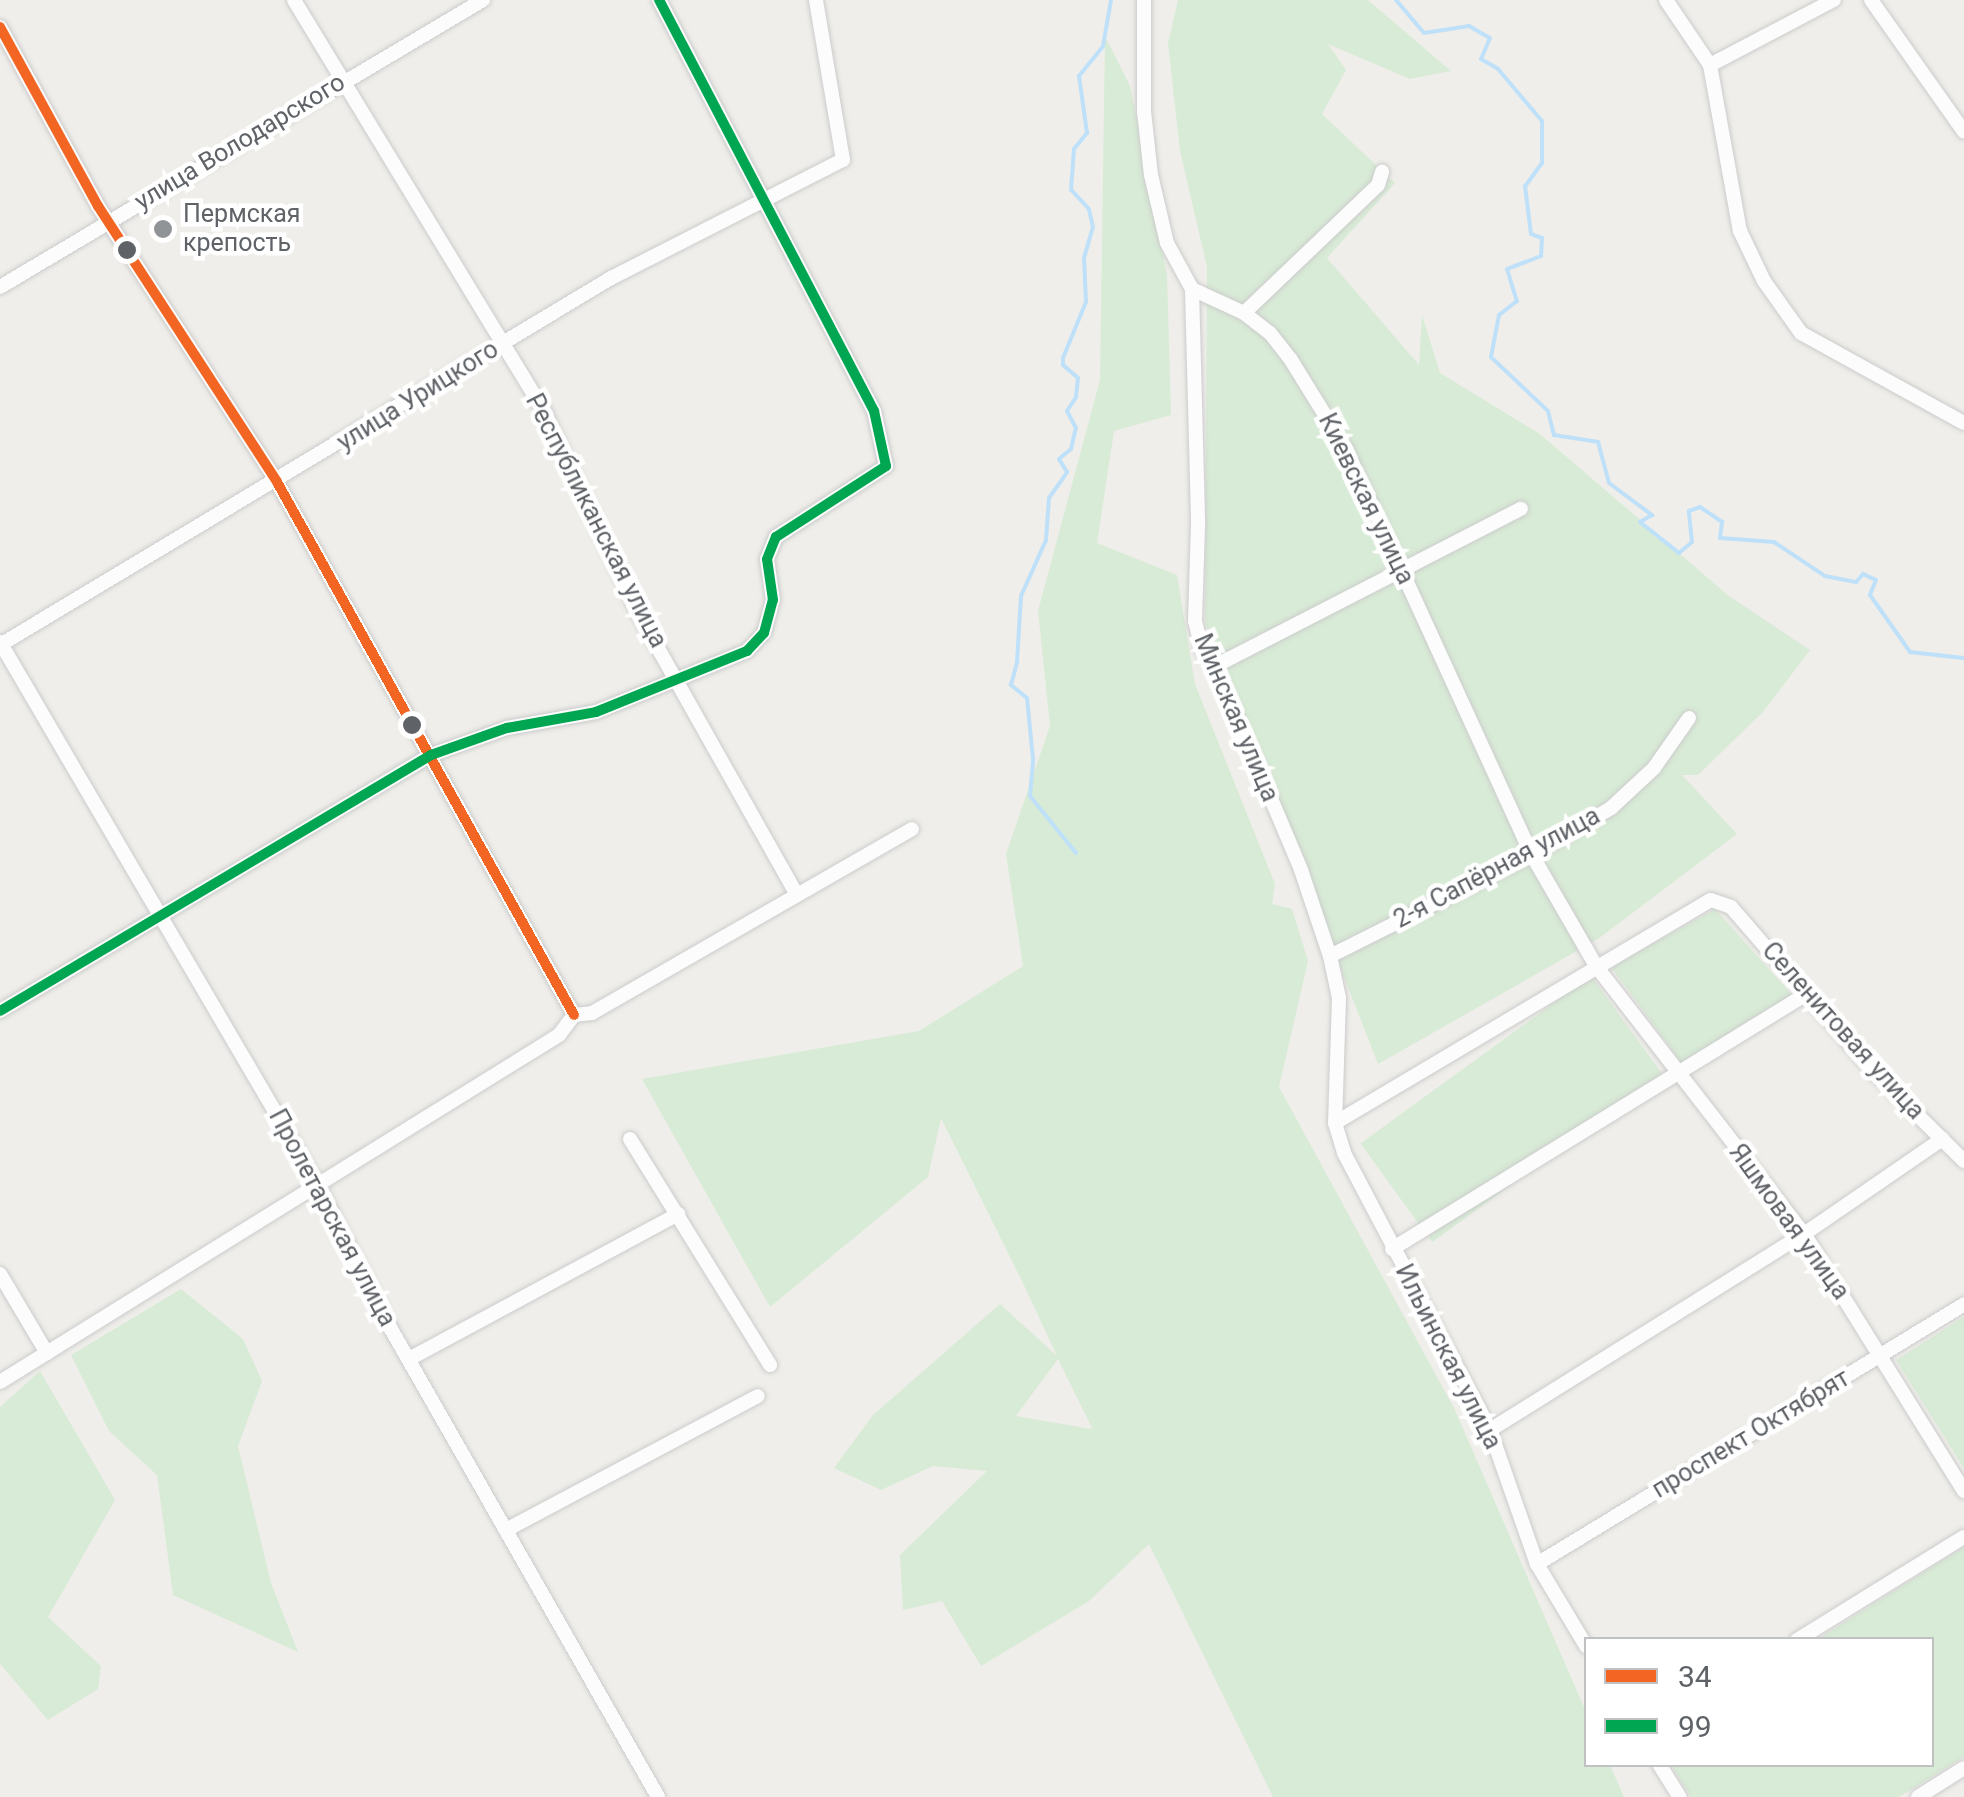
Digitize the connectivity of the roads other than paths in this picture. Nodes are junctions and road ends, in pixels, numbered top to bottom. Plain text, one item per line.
1 (294, 0) edge
2 (483, 0) edge
3 (659, 0) edge
4 (816, 0) edge
5 (1144, 0) edge
6 (1666, 0) edge
7 (1834, 0) edge
8 (1871, 0) edge
9 (0, 27) edge
10 (1710, 65) junction
11 (344, 80) junction
12 (1964, 132) edge
13 (1382, 172) dead end
14 (762, 198) junction
15 (108, 221) junction
16 (0, 287) edge
17 (1192, 289) junction
18 (1244, 313) junction
19 (502, 345) junction
20 (1964, 424) edge
21 (276, 482) junction
22 (1521, 509) dead end
23 (1404, 572) junction
24 (0, 644) edge
25 (1215, 666) junction
26 (678, 678) junction
27 (1689, 718) dead end
28 (431, 755) junction
29 (912, 829) dead end
30 (1532, 855) junction
31 (796, 894) junction
32 (157, 914) junction
33 (1330, 956) junction
34 (1596, 966) junction
35 (1807, 994) junction
36 (0, 1011) edge
37 (574, 1016) junction
38 (1679, 1075) junction
39 (1335, 1123) junction
40 (630, 1139) dead end
41 (1942, 1139) junction
42 (1964, 1160) edge
43 (318, 1185) junction
44 (678, 1214) junction
45 (1804, 1234) junction
46 (1392, 1249) junction
47 (0, 1274) edge
48 (1964, 1304) edge
49 (48, 1352) junction
50 (1880, 1355) junction
51 (409, 1360) junction
52 (770, 1365) dead end
53 (0, 1382) edge
54 (758, 1396) dead end
55 (1490, 1430) junction
56 (1964, 1491) edge
57 (506, 1530) junction
58 (1964, 1537) edge
59 (1537, 1564) junction
60 (1802, 1637) edge
61 (1584, 1643) edge
62 (1661, 1767) edge
63 (1964, 1768) edge
64 (658, 1797) edge
65 (1680, 1797) edge
66 (1918, 1797) edge

1 - 11 street, Республиканская улица
2 - 11 street, улица Володарского
3 - 14 street
4 - 14 street, улица Урицкого
5 - 17 street
6 - 10 street
7 - 10 street
8 - 12 street
9 - 15 street
10 - 20 street
11 - 15 street, улица Володарского
11 - 19 street, Республиканская улица
13 - 18 street
14 - 19 street, улица Урицкого
14 - 26 street
15 - 16 street, улица Володарского
15 - 21 street
17 - 18 street, Киевская улица
17 - 25 street, Минская улица
18 - 23 street, Киевская улица
19 - 21 street, улица Урицкого
19 - 26 street, Республиканская улица
21 - 24 street, улица Урицкого
21 - 28 street
22 - 23 street
23 - 25 street
23 - 30 street, Киевская улица
24 - 32 street, Пролетарская улица
25 - 33 street, Минская улица
26 - 28 street
26 - 31 street, Республиканская улица
27 - 30 street, 2-я Сапёрная улица
28 - 32 street
28 - 37 street
29 - 31 street
30 - 33 street, 2-я Сапёрная улица
30 - 34 street, Киевская улица
31 - 37 street
32 - 36 street
32 - 43 street, Пролетарская улица
33 - 39 street, Минская улица
34 - 35 street, Селенитовая улица
34 - 38 street, Яшмовая улица
34 - 39 street
35 - 38 street
35 - 41 street, Селенитовая улица
37 - 43 street
38 - 45 street, Яшмовая улица
38 - 46 street
39 - 46 street, Ильинская улица
40 - 44 street
41 - 42 street, Селенитовая улица
41 - 45 street
43 - 49 street
43 - 51 street, Пролетарская улица
44 - 51 street
44 - 52 street
45 - 50 street, Яшмовая улица
45 - 55 street
46 - 55 street, Ильинская улица
47 - 49 street
48 - 50 street, проспект Октябрят
49 - 53 street
50 - 56 street, Яшмовая улица
50 - 59 street, проспект Октябрят
51 - 57 street, Пролетарская улица
54 - 57 street
55 - 59 street, Ильинская улица
57 - 64 street, Пролетарская улица
58 - 60 street
59 - 61 street, Ильинская улица
62 - 65 street
63 - 66 street

